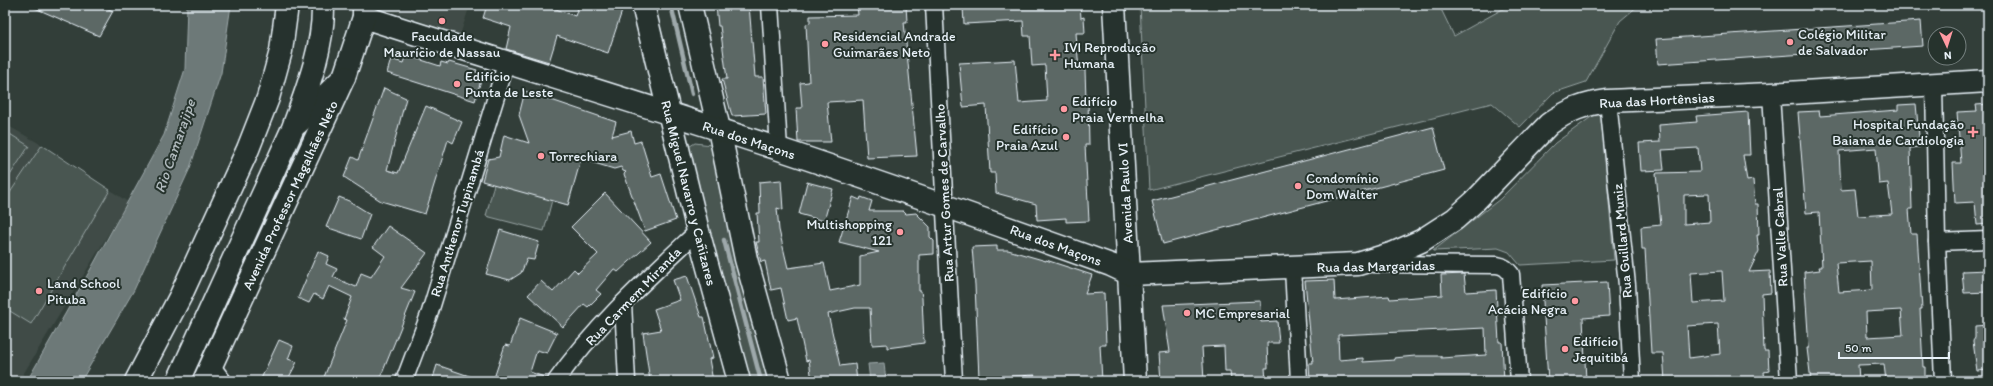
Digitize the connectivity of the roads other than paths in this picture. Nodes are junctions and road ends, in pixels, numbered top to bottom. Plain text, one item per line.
1 (287, 5) edge
2 (323, 5) edge
3 (644, 5) edge
4 (690, 5) edge
5 (770, 5) edge
6 (934, 5) edge
7 (1114, 5) edge
8 (364, 11) edge
9 (506, 64) junction
10 (344, 77) junction
11 (1988, 81) edge
12 (1934, 85) junction
13 (1771, 94) junction
14 (1608, 101) junction
15 (669, 114) junction
16 (293, 128) junction
17 (719, 129) junction
18 (779, 149) junction
19 (945, 205) junction
20 (698, 231) junction
21 (1988, 240) edge
22 (1937, 242) junction
23 (1358, 264) junction
24 (1292, 268) junction
25 (1130, 274) junction
26 (622, 302) junction
27 (213, 376) edge
28 (136, 381) edge
29 (178, 381) edge
30 (404, 381) edge
31 (556, 381) edge
32 (627, 381) edge
33 (739, 381) edge
34 (780, 381) edge
35 (954, 381) edge
36 (1135, 381) edge
37 (1299, 381) edge
38 (1519, 381) edge
39 (1632, 381) edge
40 (1789, 381) edge
41 (1943, 381) edge

1 - 28 street
2 - 16 street, Avenida Professor Magalhães Neto
3 - 15 street, Rua Miguel Navarro y Cañizares
4 - 17 street
5 - 18 street
6 - 19 street, Rua Artur Gomes de Carvalho
7 - 25 street, Avenida Paulo VI
8 - 9 street, Rua dos Maçons
8 - 10 street, Avenida Professor Magalhães Neto
9 - 15 street, Rua dos Maçons
9 - 30 street, Rua Anthenor Tupinambá
10 - 16 street
10 - 27 street, Avenida Professor Magalhães Neto
11 - 12 street, Rua das Hortênsias
12 - 13 street, Rua das Hortênsias
12 - 22 street
13 - 14 street, Rua das Hortênsias
13 - 40 street, Rua Valle Cabral
14 - 23 street, Rua das Hortênsias
14 - 39 street, Rua Guillard Muniz
15 - 17 street, Rua dos Maçons
15 - 20 street, Rua Miguel Navarro y Cañizares
16 - 29 street, Avenida Professor Magalhães Neto
17 - 18 street, Rua dos Maçons
17 - 34 street
18 - 19 street, Rua dos Maçons
19 - 25 street, Rua dos Maçons
19 - 35 street, Rua Artur Gomes de Carvalho
20 - 26 street, Rua Carmem Miranda
20 - 33 street, Rua Miguel Navarro y Cañizares
21 - 22 street
22 - 41 street
23 - 24 street, Rua das Margaridas
23 - 38 street, Rua das Margaridas
24 - 25 street, Rua das Margaridas
24 - 37 street
25 - 36 street, Avenida Paulo VI
26 - 31 street, Rua Carmem Miranda
26 - 32 street

